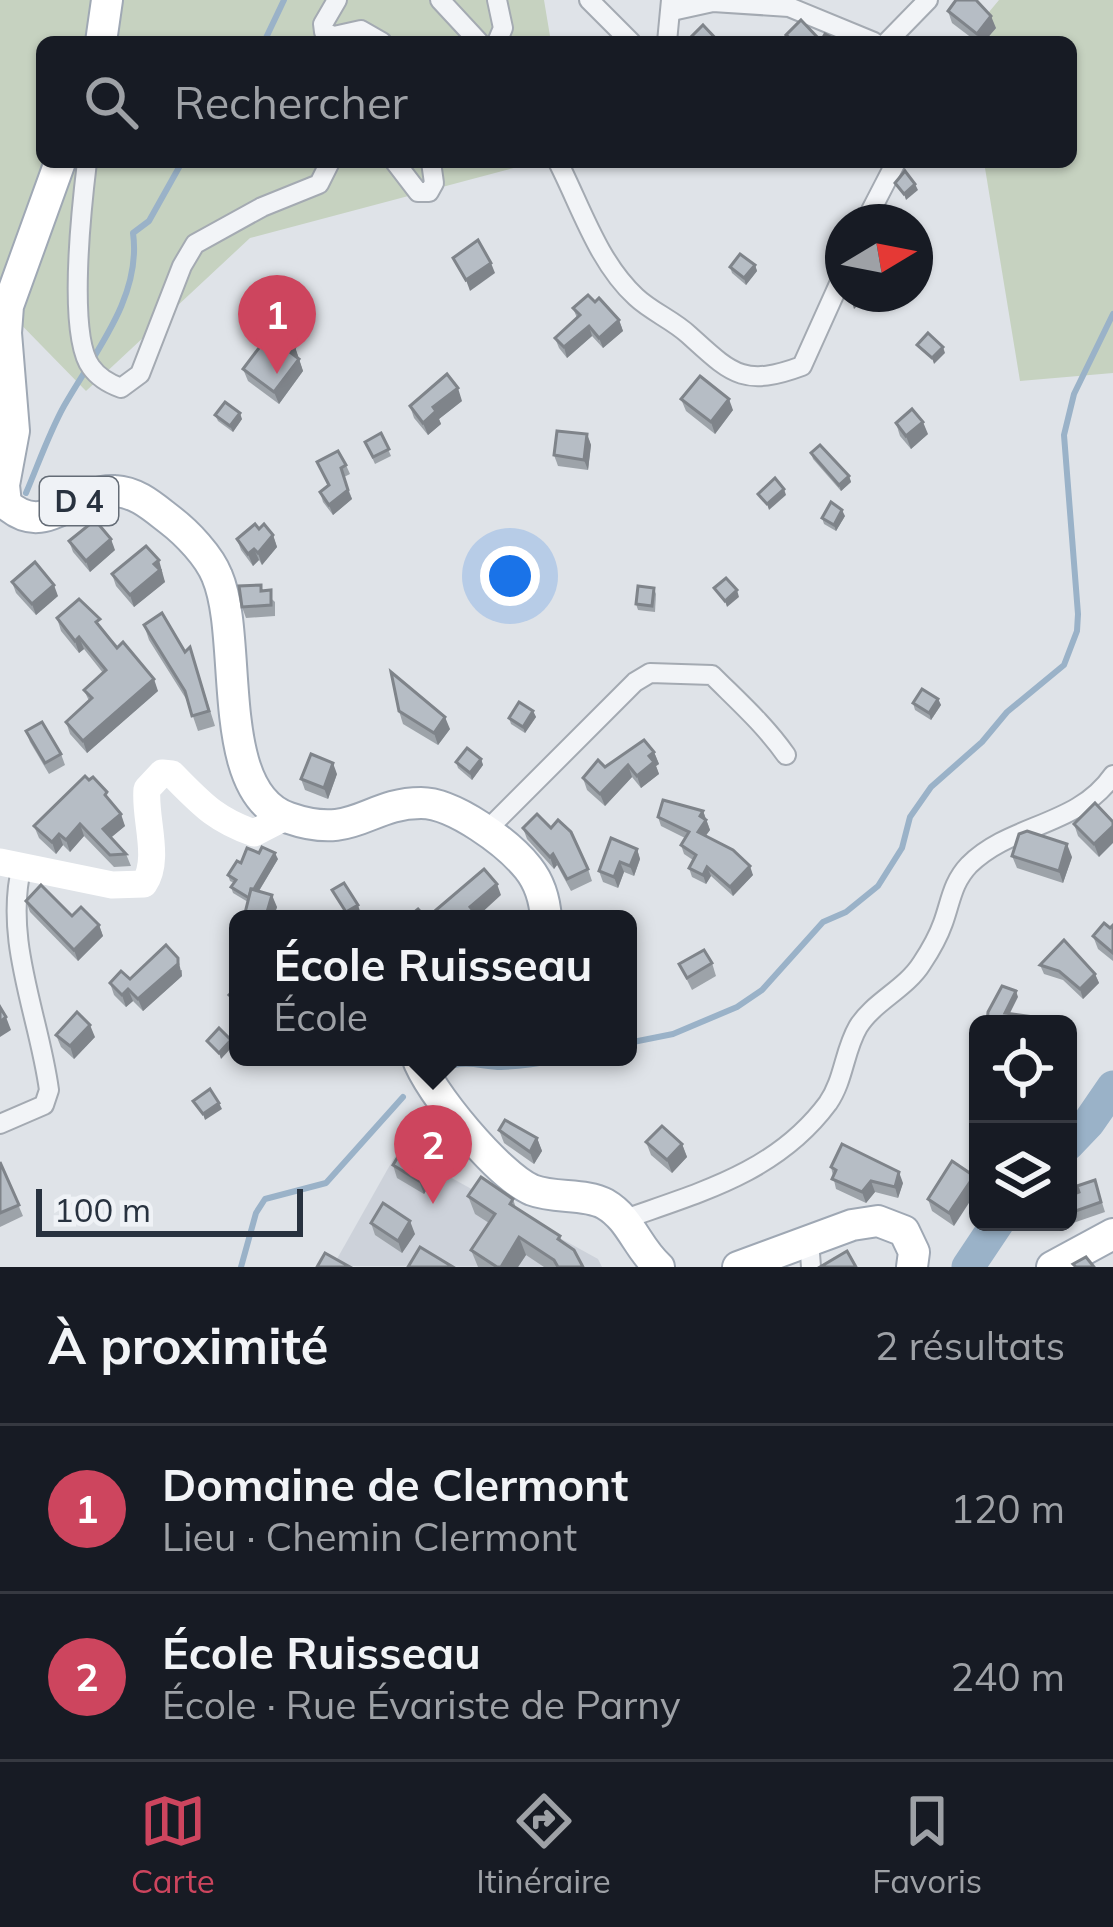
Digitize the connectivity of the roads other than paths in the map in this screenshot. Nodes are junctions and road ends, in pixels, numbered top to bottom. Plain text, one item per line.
1 (106, 0) edge
2 (337, 0) edge
3 (440, 0) edge
4 (496, 0) edge
5 (589, 0) edge
6 (928, 0) edge
7 (672, 6) edge
8 (102, 36) edge
9 (332, 36) edge
10 (338, 36) edge
11 (372, 36) edge
12 (473, 36) edge
13 (500, 36) edge
14 (625, 36) edge
15 (668, 36) edge
16 (859, 36) edge
17 (893, 36) edge
18 (59, 168) edge
19 (87, 168) edge
20 (327, 168) edge
21 (399, 168) edge
22 (432, 168) edge
23 (561, 168) edge
24 (893, 168) edge
25 (874, 204) edge
26 (826, 312) edge
27 (786, 755) dead end
28 (1113, 775) edge
29 (285, 818) junction
30 (486, 831) junction
31 (11, 863) edge
32 (546, 910) edge
33 (423, 1066) edge
34 (0, 1124) edge
35 (625, 1219) junction
36 (1113, 1234) edge
37 (810, 1254) edge
38 (659, 1267) edge
39 (738, 1267) edge
40 (912, 1267) edge
41 (1052, 1267) edge

1 - 8 main road
2 - 9 street
3 - 12 street
4 - 13 street
5 - 14 street
6 - 17 street
7 - 15 street
7 - 16 street
10 - 11 street
18 - 29 main road, D 4
19 - 20 street
21 - 22 street
23 - 26 street
24 - 25 street
27 - 30 street
28 - 35 street
29 - 30 main road
29 - 31 main road
30 - 32 main road
31 - 34 street
33 - 35 main road
35 - 38 main road
36 - 41 main road
37 - 39 main road
37 - 40 main road

